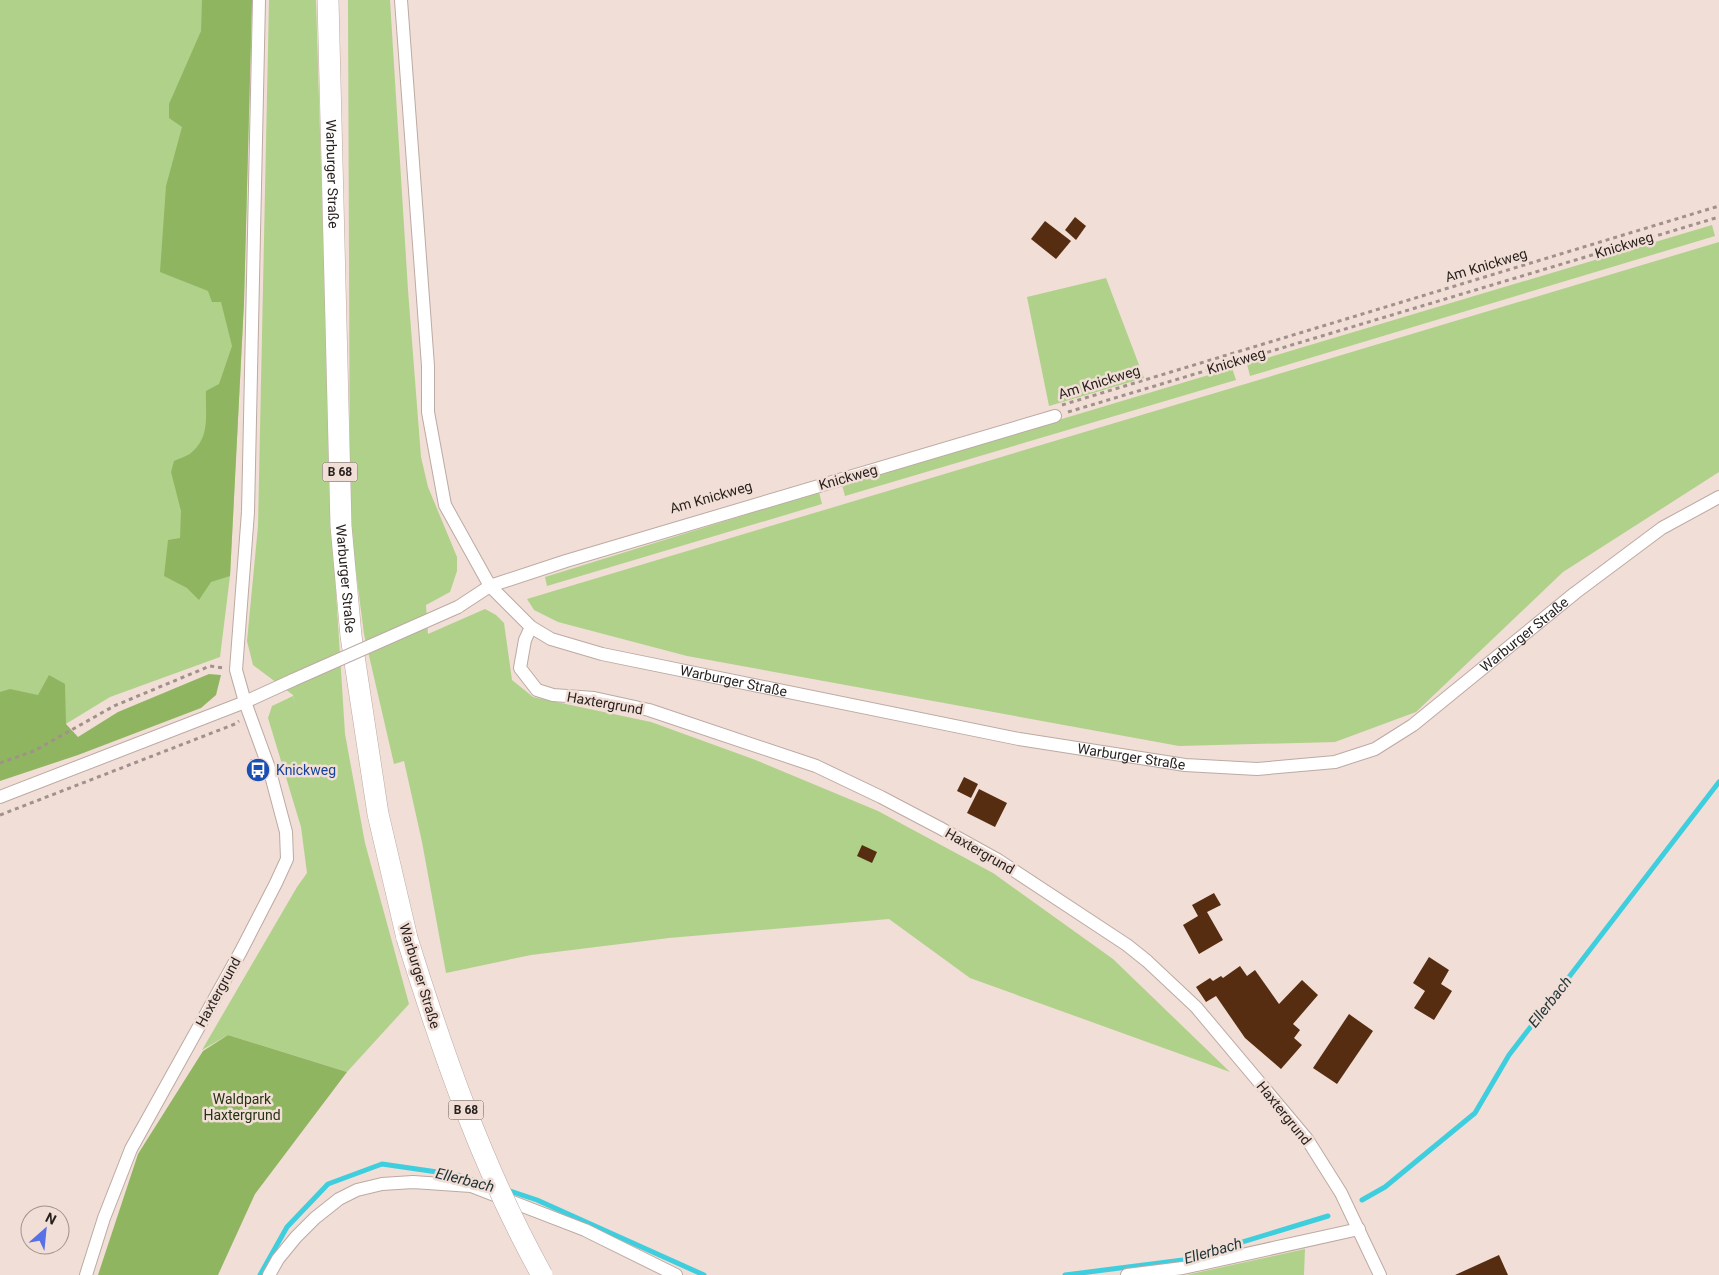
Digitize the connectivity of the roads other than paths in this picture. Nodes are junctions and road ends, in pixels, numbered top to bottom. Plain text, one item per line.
1 (260, 0) edge
2 (328, 0) edge
3 (401, 0) edge
4 (1054, 412) road end
5 (1719, 497) edge
6 (490, 586) junction
7 (531, 628) junction
8 (247, 708) junction
9 (0, 798) edge
10 (1359, 1229) junction
11 (86, 1275) edge
12 (269, 1275) edge
13 (542, 1275) edge
14 (676, 1275) edge
15 (1127, 1275) edge
16 (1380, 1275) edge

1 - 8 street, Haxtergrund
2 - 13 main road, Warburger Straße / B 68, bridge
3 - 6 street, Warburger Straße
4 - 6 street, Knickweg
5 - 7 street, Warburger Straße
6 - 7 street, Warburger Straße
6 - 8 street, Knickweg, bridge
7 - 10 street, Haxtergrund
8 - 9 street, Knickweg
8 - 11 street, Haxtergrund
10 - 15 street
10 - 16 street, Haxtergrund
12 - 14 street

